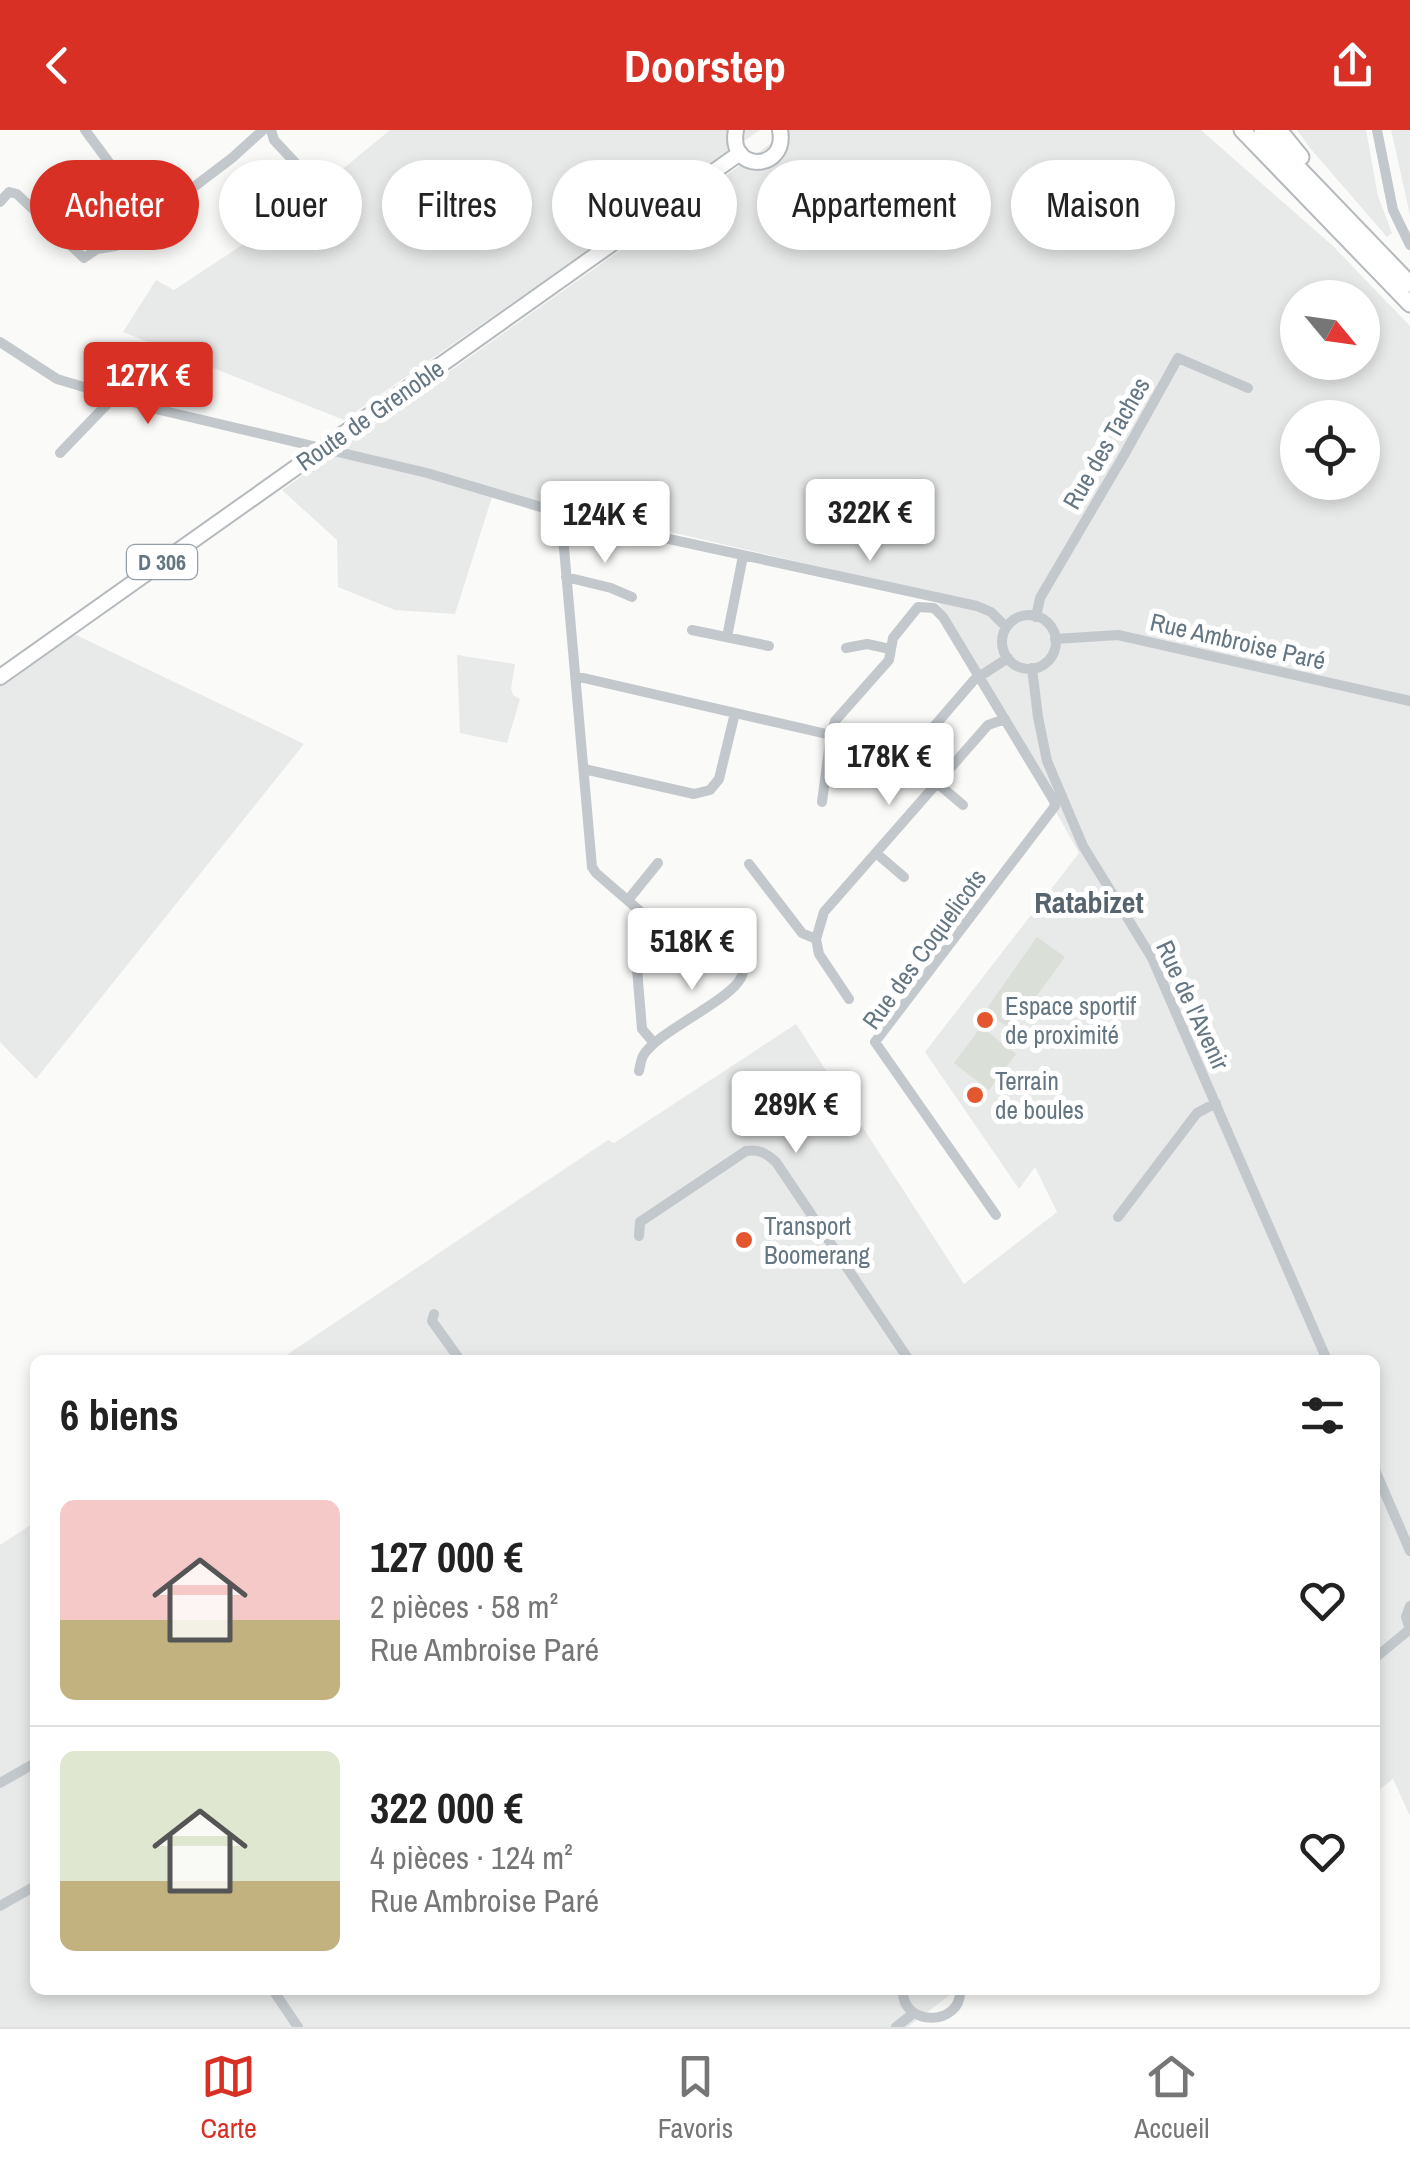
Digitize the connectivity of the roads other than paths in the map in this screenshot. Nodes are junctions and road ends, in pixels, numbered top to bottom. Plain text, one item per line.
1 (85, 130) edge
2 (263, 130) edge
3 (272, 130) edge
4 (736, 130) edge
5 (1239, 130) edge
6 (1262, 130) edge
7 (1279, 130) edge
8 (1377, 130) edge
9 (782, 132) edge
10 (740, 153) junction
11 (107, 160) edge
12 (293, 160) edge
13 (199, 183) edge
14 (0, 202) edge
15 (30, 206) edge
16 (1345, 216) junction
17 (1410, 245) edge
18 (76, 250) edge
19 (96, 250) edge
20 (1410, 284) edge
21 (1410, 304) edge
22 (0, 342) edge
23 (1248, 388) dead end
24 (114, 397) junction
25 (324, 448) junction
26 (60, 453) dead end
27 (561, 514) junction
28 (744, 556) junction
29 (566, 577) junction
30 (632, 596) dead end
31 (1036, 617) junction
32 (1006, 627) junction
33 (692, 630) dead end
34 (727, 637) junction
35 (1056, 639) junction
36 (770, 646) dead end
37 (846, 648) dead end
38 (890, 649) junction
39 (1008, 658) junction
40 (1032, 668) junction
41 (575, 676) junction
42 (0, 677) edge
43 (979, 677) junction
44 (1410, 701) edge
45 (735, 713) junction
46 (1005, 719) junction
47 (831, 735) junction
48 (918, 745) dead end
49 (584, 769) junction
50 (937, 783) junction
51 (822, 802) dead end
52 (963, 804) dead end
53 (876, 853) junction
54 (658, 863) dead end
55 (749, 864) dead end
56 (904, 877) dead end
57 (628, 900) junction
58 (663, 931) junction
59 (816, 939) junction
60 (849, 999) dead end
61 (654, 1043) junction
62 (640, 1071) dead end
63 (1216, 1102) junction
64 (996, 1214) dead end
65 (1118, 1217) dead end
66 (639, 1236) dead end
67 (434, 1314) dead end
68 (456, 1355) edge
69 (906, 1355) edge
70 (1326, 1355) edge
71 (1380, 1482) edge
72 (1410, 1551) edge
73 (1410, 1606) edge
74 (1410, 1630) edge
75 (1380, 1654) edge
76 (30, 1767) edge
77 (0, 1783) edge
78 (30, 1889) edge
79 (0, 1906) edge
80 (276, 1995) edge
81 (902, 1995) edge
82 (959, 1995) edge
83 (910, 2016) junction
84 (298, 2027) edge
85 (896, 2027) edge

1 - 11 street
2 - 13 street
3 - 12 street
4 - 10 main road
5 - 21 highway
6 - 16 highway
7 - 16 highway
8 - 17 street
9 - 10 main road
10 - 25 main road, Route de Grenoble / D 306
14 - 15 street
16 - 20 highway
18 - 19 street
22 - 24 street
23 - 31 street, Rue des Taches
24 - 25 street
24 - 26 street
25 - 27 street
25 - 42 main road, Route de Grenoble / D 306
27 - 28 street
27 - 29 street
28 - 32 street
28 - 34 street
29 - 30 street
29 - 41 street
31 - 32 street
31 - 35 street
32 - 39 street
33 - 34 street
34 - 36 street
35 - 40 street
35 - 44 street, Rue Ambroise Paré
37 - 38 street
38 - 43 street
38 - 47 street
39 - 40 street
39 - 43 street
40 - 63 street, Rue de l'Avenir
41 - 45 street
41 - 49 street
43 - 46 street
43 - 48 street
45 - 47 street
45 - 49 street
46 - 50 street
46 - 64 street, Rue des Coquelicots
47 - 51 street
49 - 57 street
50 - 52 street
50 - 53 street
53 - 56 street
53 - 59 street
54 - 57 street
55 - 59 street
57 - 58 street
58 - 61 street
58 - 61 street
59 - 60 street
61 - 62 street
63 - 65 street
63 - 70 street, Rue de l'Avenir
66 - 69 street
67 - 68 street
71 - 72 street
73 - 74 street
74 - 75 street
76 - 77 street
78 - 79 street
80 - 84 street
81 - 83 street
82 - 83 street
83 - 85 street

